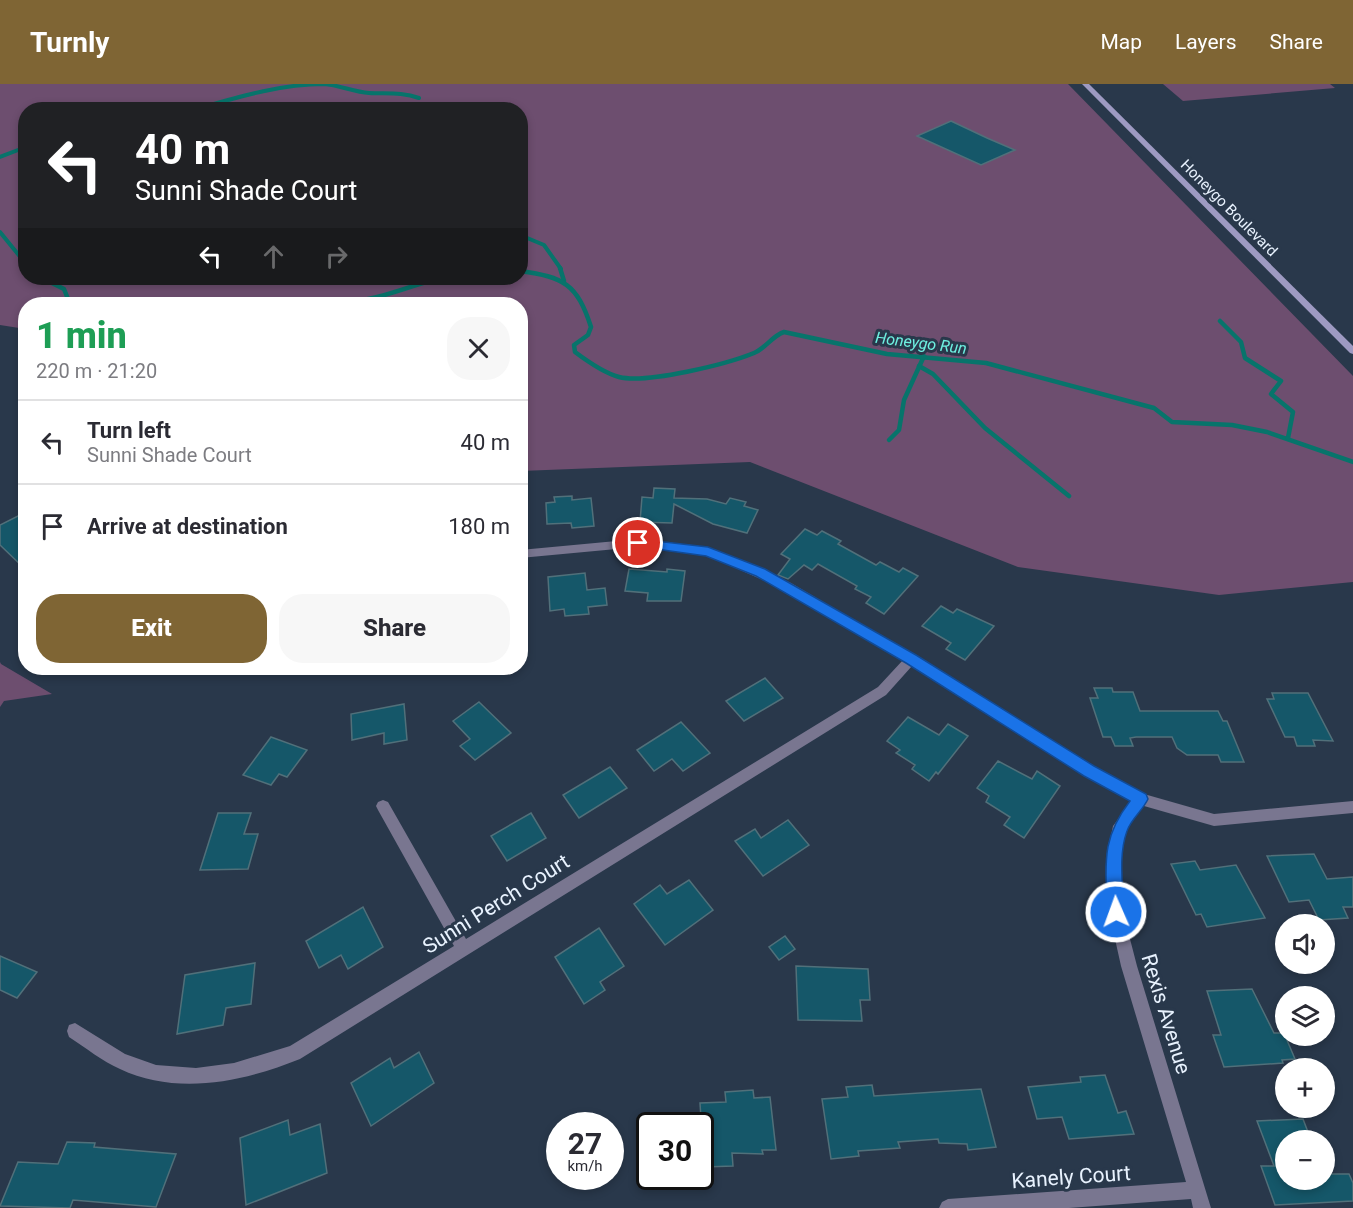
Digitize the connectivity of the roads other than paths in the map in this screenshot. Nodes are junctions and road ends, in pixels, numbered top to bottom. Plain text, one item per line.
1 (1085, 84) edge
2 (1353, 351) edge
3 (528, 553) edge
4 (911, 659) junction
5 (1141, 799) junction
6 (383, 806) dead end
7 (1353, 807) edge
8 (464, 949) junction
9 (75, 1030) dead end
10 (1197, 1190) junction
11 (948, 1208) edge
12 (1202, 1208) edge

1 - 2 main road, Honeygo Boulevard
3 - 4 street
4 - 5 street
4 - 8 street, Sunni Perch Court
5 - 7 street
5 - 10 street, Rexis Avenue
6 - 8 street
8 - 9 street, Sunni Perch Court
10 - 11 street, Kanely Court
10 - 12 street, Rexis Avenue

